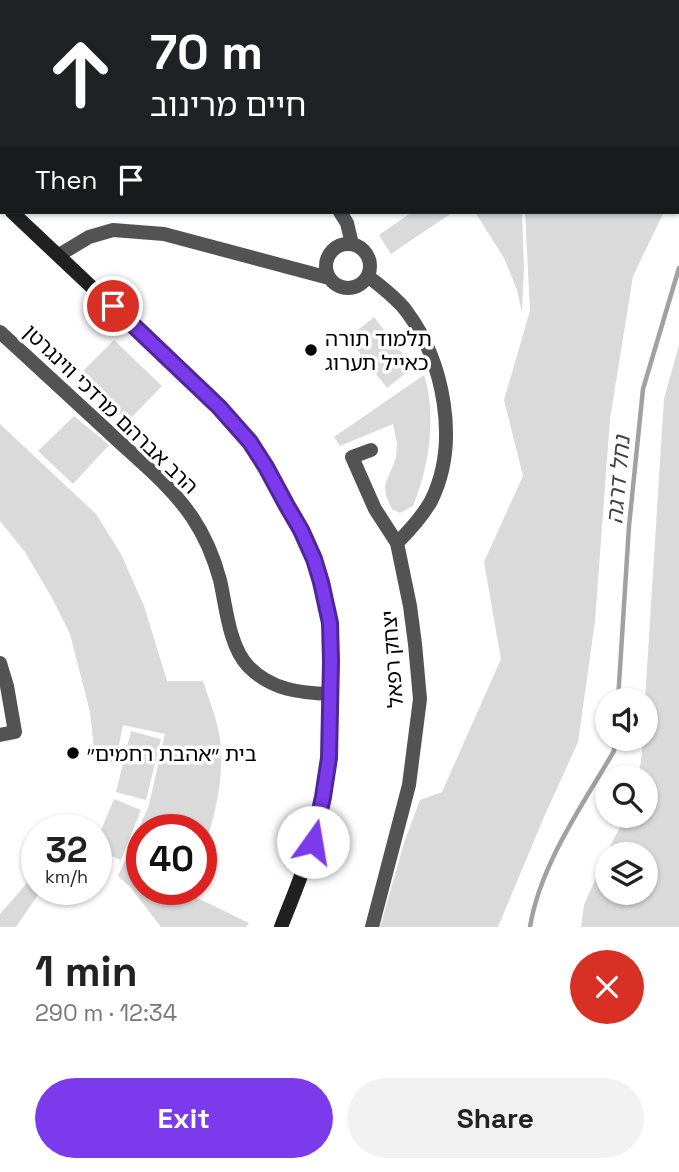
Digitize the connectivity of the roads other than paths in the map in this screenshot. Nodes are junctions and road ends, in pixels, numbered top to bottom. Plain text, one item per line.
1 (14, 214) edge
2 (341, 214) edge
3 (352, 244) junction
4 (59, 255) junction
5 (368, 276) junction
6 (329, 278) junction
7 (0, 332) edge
8 (371, 450) dead end
9 (397, 543) junction
10 (0, 663) edge
11 (331, 694) junction
12 (0, 735) edge
13 (281, 927) edge
14 (372, 927) edge

1 - 4 street
2 - 3 street
3 - 5 street
3 - 6 street
4 - 6 street
4 - 11 street
5 - 6 street
5 - 9 street
7 - 11 street, הרב אברהם מרדכי ווינגרטן
8 - 9 street, יצחק רפאל
9 - 14 street, יצחק רפאל
10 - 12 street
11 - 13 street

